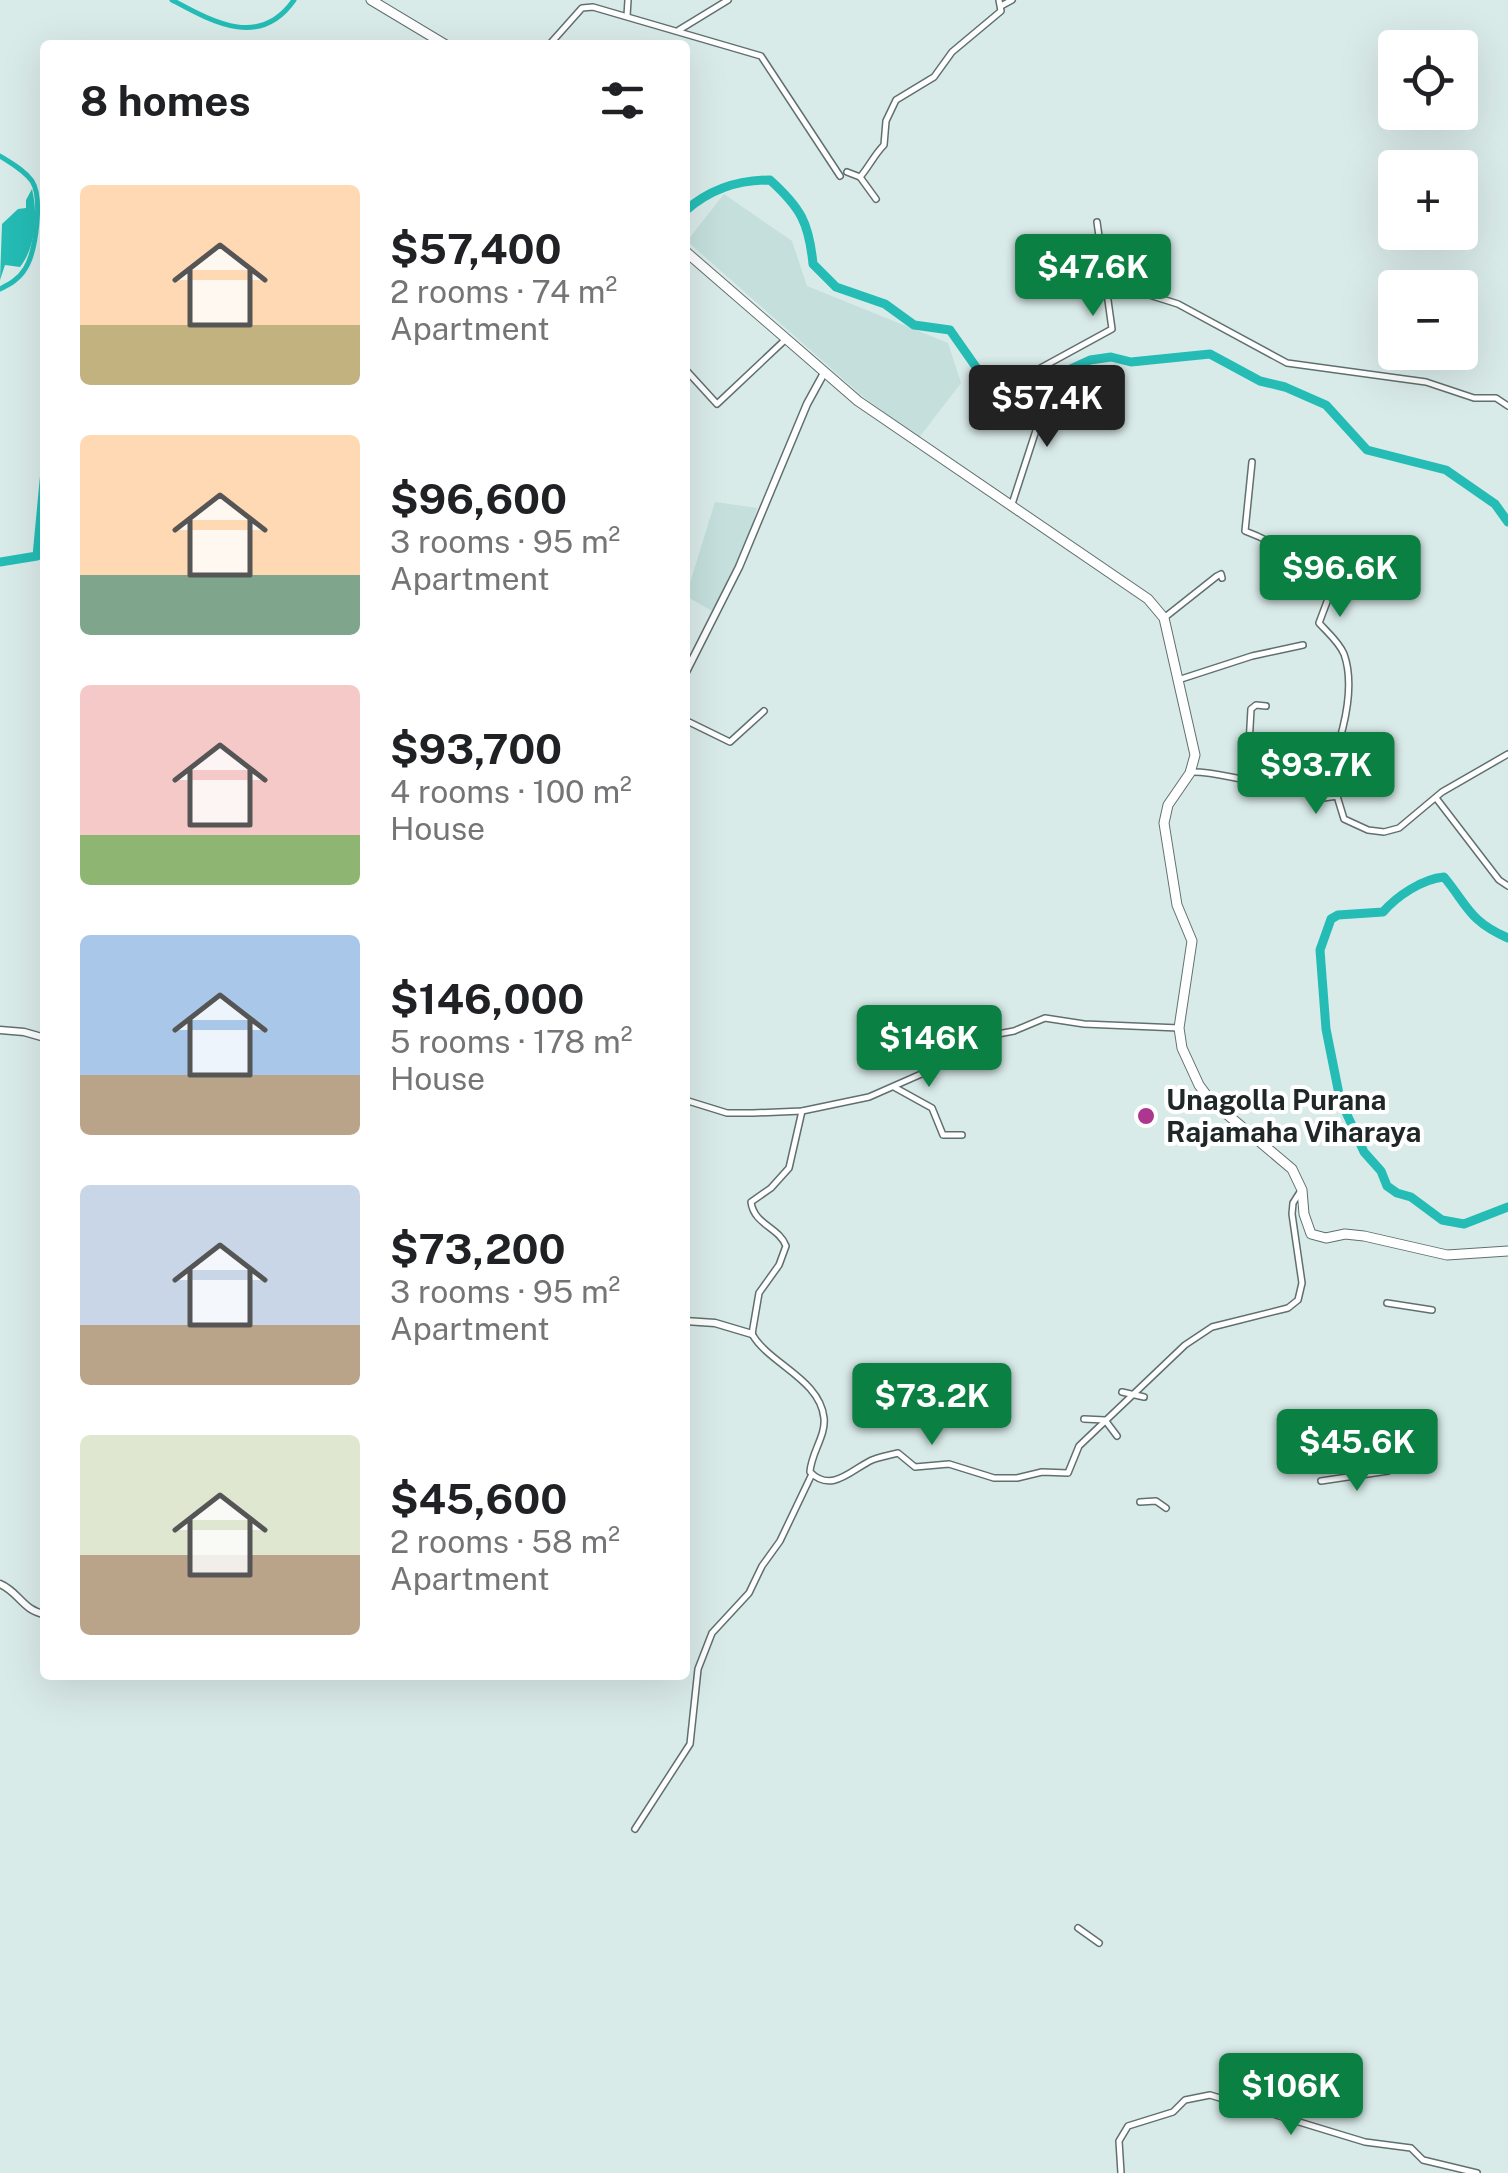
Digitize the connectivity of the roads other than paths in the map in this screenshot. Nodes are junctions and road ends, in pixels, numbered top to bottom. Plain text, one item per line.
1 (370, 0) edge
2 (628, 0) edge
3 (728, 0) edge
4 (1012, 0) edge
5 (1000, 3) edge
6 (627, 16) junction
7 (679, 30) junction
8 (438, 40) edge
9 (553, 40) edge
10 (847, 172) dead end
11 (840, 176) dead end
12 (860, 177) junction
13 (876, 198) dead end
14 (1098, 222) dead end
15 (690, 255) edge
16 (1105, 281) junction
17 (786, 340) junction
18 (824, 372) junction
19 (690, 374) edge
20 (1508, 406) edge
21 (1252, 462) dead end
22 (1011, 506) junction
23 (1222, 578) dead end
24 (1164, 618) junction
25 (1303, 645) dead end
26 (690, 664) edge
27 (1178, 680) junction
28 (1266, 706) dead end
29 (764, 711) dead end
30 (690, 722) edge
31 (1508, 754) edge
32 (1190, 772) junction
33 (1247, 780) junction
34 (1436, 798) junction
35 (1317, 800) junction
36 (1508, 886) edge
37 (1178, 1028) junction
38 (0, 1030) edge
39 (40, 1037) edge
40 (894, 1087) junction
41 (690, 1102) edge
42 (802, 1110) junction
43 (962, 1135) dead end
44 (1302, 1190) junction
45 (1508, 1250) edge
46 (1387, 1303) dead end
47 (1432, 1310) dead end
48 (690, 1321) edge
49 (752, 1334) junction
50 (1122, 1392) dead end
51 (1135, 1393) junction
52 (1144, 1397) dead end
53 (1084, 1419) dead end
54 (1105, 1420) junction
55 (1117, 1436) dead end
56 (1388, 1472) dead end
57 (812, 1474) junction
58 (1322, 1481) dead end
59 (1140, 1502) dead end
60 (1166, 1508) dead end
61 (0, 1584) edge
62 (40, 1613) edge
63 (635, 1828) dead end
64 (1078, 1928) dead end
65 (1099, 1944) dead end
66 (1120, 2173) edge
67 (1476, 2173) edge

1 - 8 highway
2 - 6 street
3 - 7 street
4 - 5 street
5 - 12 street
6 - 7 street
6 - 9 street
7 - 11 street
10 - 12 street
12 - 13 street
14 - 16 street
15 - 17 highway
16 - 20 street
16 - 22 street
17 - 18 highway
17 - 19 street
18 - 22 highway
18 - 26 main road
21 - 35 street
22 - 24 highway
23 - 24 street
24 - 27 highway
25 - 27 street
27 - 32 highway
28 - 33 street
29 - 30 street
31 - 34 street
32 - 33 street
32 - 37 highway
33 - 35 street
34 - 35 street
34 - 36 street
37 - 40 street
37 - 44 highway
38 - 39 main road
40 - 42 street
40 - 43 street
41 - 42 street
42 - 49 street
44 - 45 highway
44 - 51 street
46 - 47 street
48 - 49 main road
49 - 57 street
50 - 51 street
51 - 52 street
51 - 54 street
53 - 54 street
54 - 55 street
54 - 57 street
56 - 58 street
57 - 63 street
59 - 60 street
61 - 62 main road
64 - 65 street
66 - 67 street

